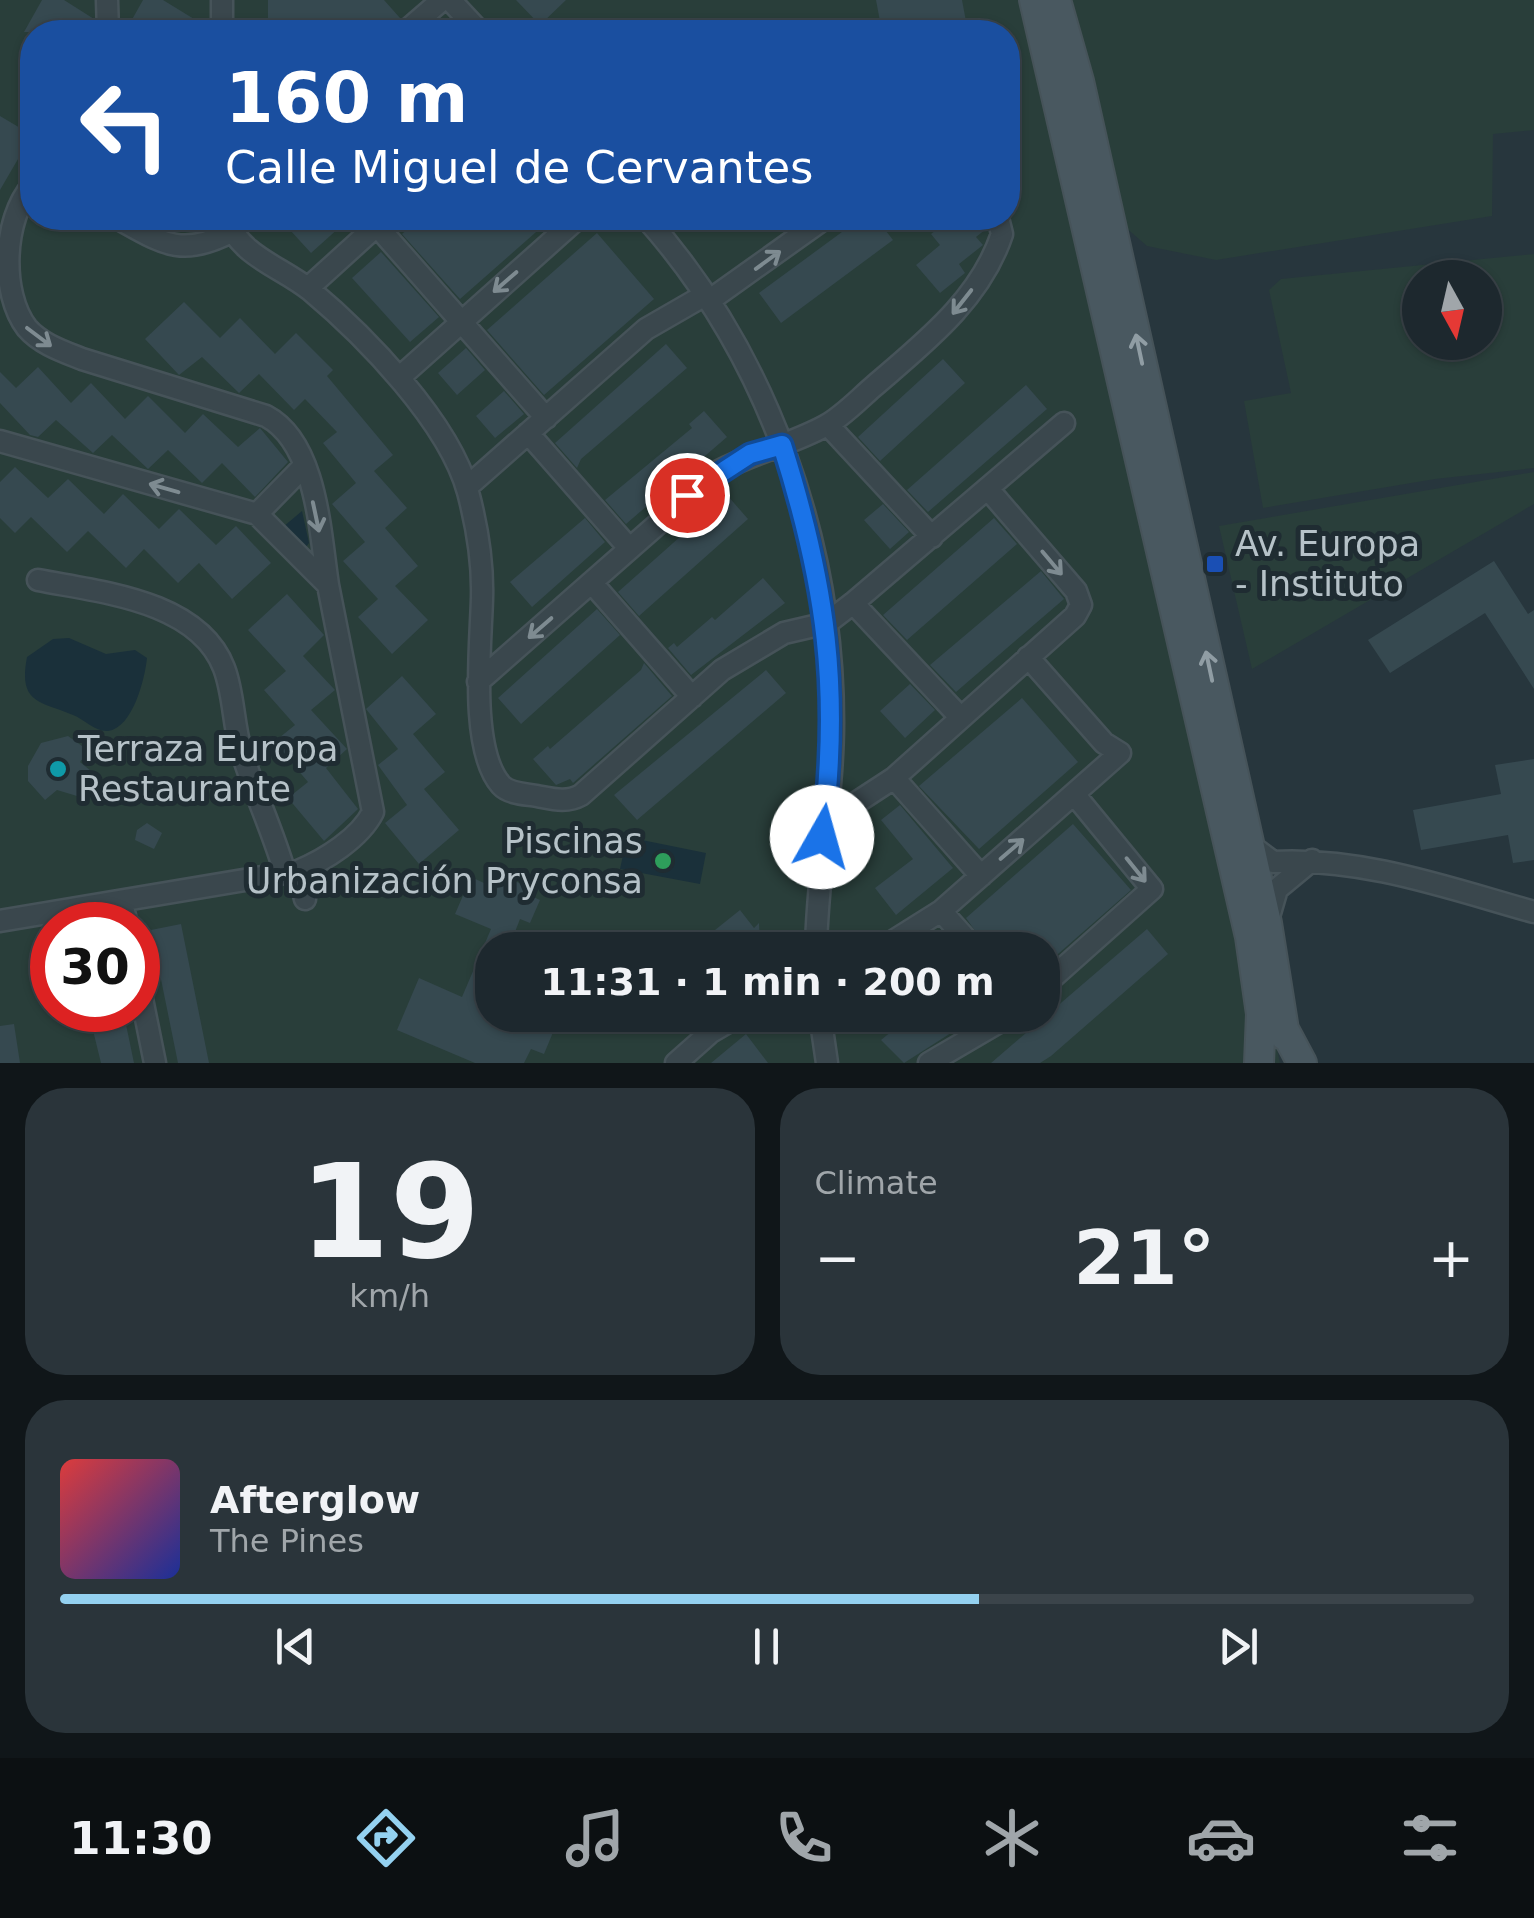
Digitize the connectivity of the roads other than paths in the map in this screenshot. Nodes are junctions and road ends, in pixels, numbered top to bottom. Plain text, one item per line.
1 (442, 0) edge
2 (450, 0) edge
3 (1036, 0) edge
4 (1056, 0) edge
5 (419, 20) edge
6 (469, 20) edge
7 (20, 200) edge
8 (141, 230) edge
9 (222, 230) edge
10 (232, 230) edge
11 (368, 230) edge
12 (386, 230) edge
13 (564, 230) edge
14 (655, 230) edge
15 (806, 230) edge
16 (1001, 230) edge
17 (308, 288) junction
18 (707, 297) junction
19 (7, 311) edge
20 (462, 320) junction
21 (400, 377) junction
22 (546, 418) junction
23 (1064, 422) dead end
24 (828, 425) junction
25 (528, 433) junction
26 (0, 441) edge
27 (782, 445) junction
28 (303, 467) junction
29 (467, 487) junction
30 (988, 489) junction
31 (257, 514) junction
32 (932, 537) junction
33 (629, 548) junction
34 (38, 580) dead end
35 (592, 583) junction
36 (328, 585) junction
37 (853, 604) junction
38 (827, 623) junction
39 (1028, 657) junction
40 (478, 682) junction
41 (692, 697) junction
42 (960, 717) junction
43 (894, 778) junction
44 (1074, 794) junction
45 (826, 809) junction
46 (1249, 844) junction
47 (1312, 860) junction
48 (291, 872) junction
49 (981, 876) junction
50 (304, 899) dead end
51 (122, 902) edge
52 (942, 911) junction
53 (1534, 912) edge
54 (30, 916) edge
55 (0, 921) edge
56 (1258, 930) junction
57 (816, 932) edge
58 (908, 932) edge
59 (960, 932) edge
60 (1060, 971) edge
61 (149, 1032) edge
62 (711, 1032) edge
63 (822, 1032) edge
64 (982, 1032) edge
65 (155, 1063) edge
66 (676, 1063) edge
67 (827, 1063) edge
68 (929, 1063) edge
69 (1259, 1063) edge
70 (1302, 1063) edge

1 - 5 street
2 - 6 street
3 - 56 main road
46 -> 4 main road
7 - 19 street
8 - 9 street
10 - 17 street
11 - 17 street
12 - 20 street
13 -> 20 street
14 - 18 street
18 -> 15 street
16 -> 24 street
17 - 21 street
18 - 22 street
18 - 27 street
19 -> 28 street
20 - 21 street
20 - 22 street
21 - 29 street
22 - 25 street
23 - 30 street
24 - 27 street
24 - 32 street
25 - 29 street
25 - 33 street
31 -> 26 street
27 - 33 street
27 - 38 street
28 - 31 street
28 -> 36 street
29 - 40 street
30 - 32 street
30 -> 39 street
31 - 36 street
32 - 37 street
33 - 35 street
34 - 48 street
35 -> 40 street
35 - 41 street
36 - 48 street
37 - 38 street
37 - 42 street
38 - 41 street
38 - 45 street
39 - 42 street
39 - 44 street
40 - 41 street
42 - 43 street
43 - 45 street
43 - 49 street
49 -> 44 street
44 -> 60 street
45 - 57 street
46 - 47 street
46 - 56 main road
47 - 53 street
47 - 56 street
48 - 50 street
48 - 51 street
49 - 52 street
52 - 58 street
52 - 59 street
54 - 55 street
56 - 69 main road
56 - 70 main road
61 - 65 street
62 - 66 street
63 - 67 street
64 - 68 street

